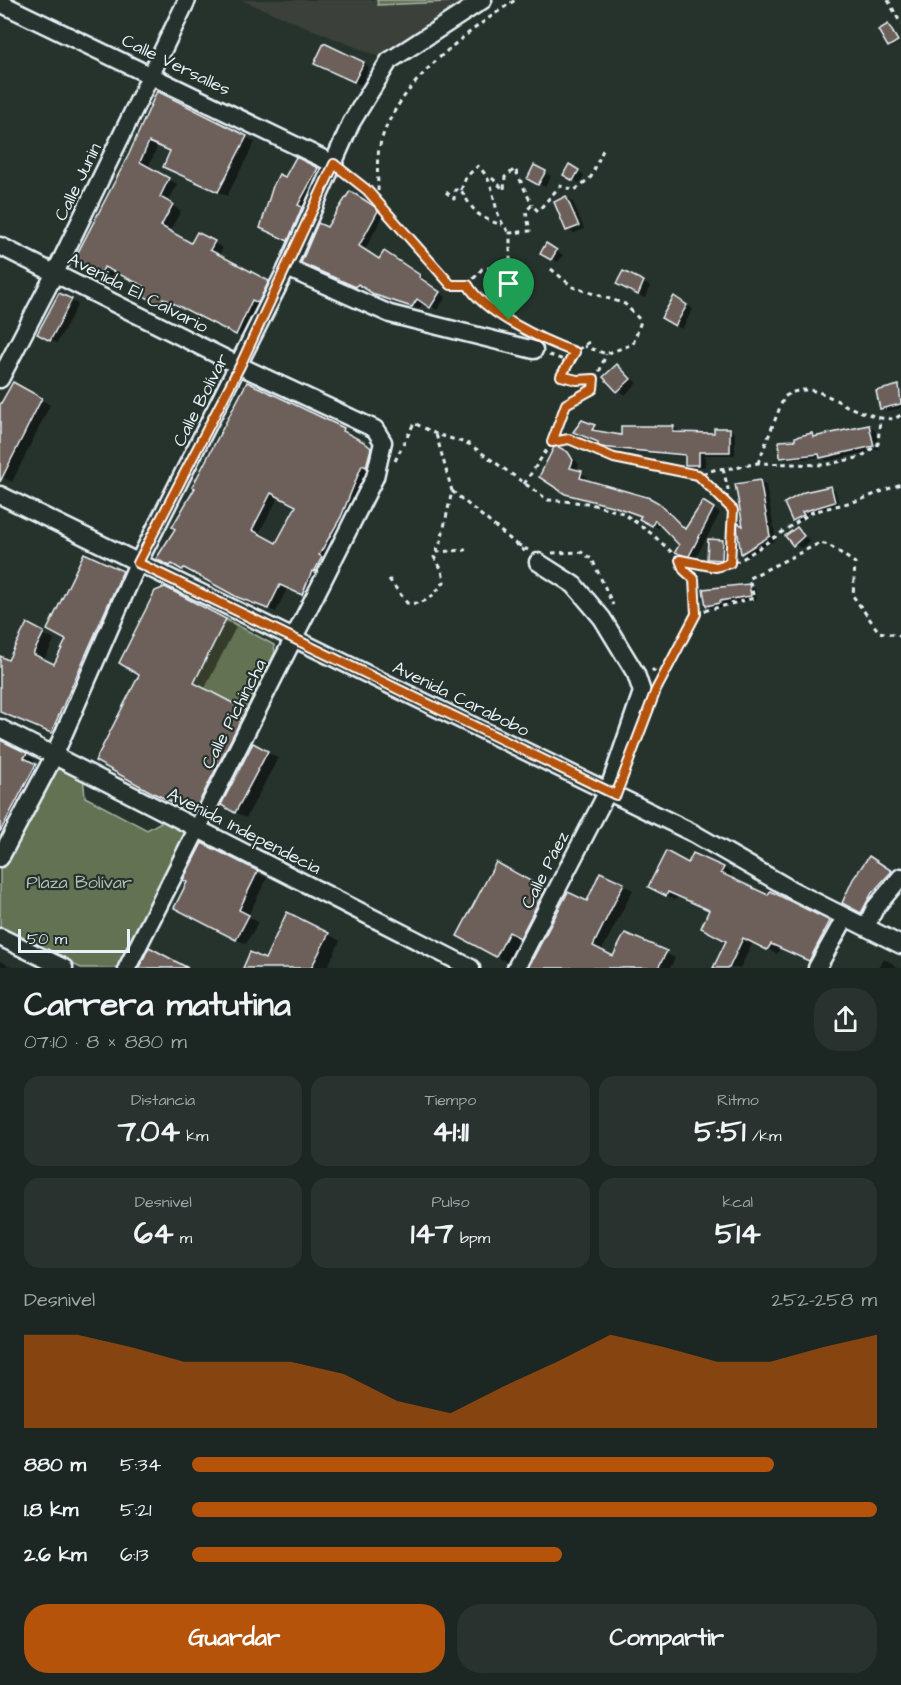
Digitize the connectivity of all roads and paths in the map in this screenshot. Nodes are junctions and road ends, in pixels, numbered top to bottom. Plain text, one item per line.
1 (188, 0) edge
2 (483, 0) edge
3 (515, 0) edge
4 (888, 0) edge
5 (0, 3) edge
6 (901, 24) edge
7 (152, 75) junction
8 (603, 150) dead end
9 (334, 164) junction
10 (491, 178) junction
11 (461, 190) junction
12 (446, 192) dead end
13 (378, 202) junction
14 (532, 205) junction
15 (502, 225) junction
16 (510, 233) junction
17 (0, 246) edge
18 (287, 268) junction
19 (551, 269) dead end
20 (55, 273) junction
21 (468, 285) junction
22 (589, 342) dead end
23 (584, 346) junction
24 (534, 350) joint
25 (575, 352) junction
26 (606, 354) junction
27 (570, 362) junction
28 (240, 366) junction
29 (0, 379) edge
30 (594, 379) junction
31 (901, 415) edge
32 (880, 418) junction
33 (436, 435) junction
34 (383, 442) joint
35 (552, 442) junction
36 (758, 463) junction
37 (392, 466) dead end
38 (723, 469) junction
39 (698, 475) junction
40 (524, 484) junction
41 (901, 484) edge
42 (452, 491) junction
43 (0, 495) edge
44 (726, 503) junction
45 (466, 550) dead end
46 (436, 552) junction
47 (680, 560) junction
48 (538, 562) joint
49 (138, 563) junction
50 (730, 563) junction
51 (389, 579) dead end
52 (696, 614) junction
53 (901, 636) edge
54 (293, 640) junction
55 (656, 690) dead end
56 (0, 728) edge
57 (54, 756) junction
58 (608, 791) junction
59 (198, 830) junction
60 (0, 858) edge
61 (901, 877) edge
62 (845, 918) junction
63 (866, 927) junction
64 (0, 938) edge
65 (901, 945) edge
66 (64, 968) edge
67 (127, 968) edge
68 (471, 968) edge
69 (516, 968) edge
70 (817, 968) edge

1 - 7 street, Calle Junin
2 - 9 street, Calle Bolívar
3 - 13 path
4 - 6 path
5 - 7 street, Calle Versalles
7 - 9 street, Calle Versalles
7 - 20 street, Calle Junin
8 - 14 path
9 - 13 path
9 - 18 street, Calle Bolívar
10 - 11 path
10 - 14 path
10 - 15 path
11 - 12 path
11 - 15 path
13 - 21 path
14 - 16 path
15 - 16 path
16 - 21 path
17 - 20 street, Avenida El Calvario
18 - 24 street
18 - 28 street, Calle Bolívar
19 - 26 path
20 - 28 street, Avenida El Calvario
20 - 29 street, Calle Junin
21 - 25 path
22 - 23 path
23 - 25 path
23 - 26 path
24 - 27 path
25 - 27 path
26 - 30 path
27 - 30 path
28 - 34 street, Avenida El Calvario
28 - 49 street, Calle Bolívar
30 - 35 path
31 - 32 path
32 - 36 path
32 - 36 path
33 - 37 path
33 - 40 path
33 - 42 path
34 - 54 street, Calle Pichincha
35 - 39 path
35 - 40 path
36 - 38 path
38 - 39 path
38 - 44 path
39 - 44 path
40 - 47 path
41 - 50 path
42 - 46 path
42 - 48 path
43 - 49 street, Avenida Carabobo
44 - 50 path
45 - 46 path
46 - 51 path
47 - 50 path
47 - 52 path
48 - 58 street, Calle Páez
49 - 54 street, Avenida Carabobo
49 - 57 street, Calle Bolívar
52 - 53 path
52 - 55 path
54 - 58 street, Avenida Carabobo
54 - 59 street, Calle Pichincha
56 - 57 street, Avenida Independecia
57 - 59 street, Avenida Independecia
57 - 60 street, Calle Bolívar
58 - 62 street, Avenida Carabobo
58 - 69 street, Calle Páez
59 - 67 street, Calle Pichincha
59 - 68 street, Avenida Independecia
61 - 63 street
62 - 63 street, Avenida Carabobo
62 - 70 street
63 - 65 street, Avenida Carabobo
64 - 66 street

